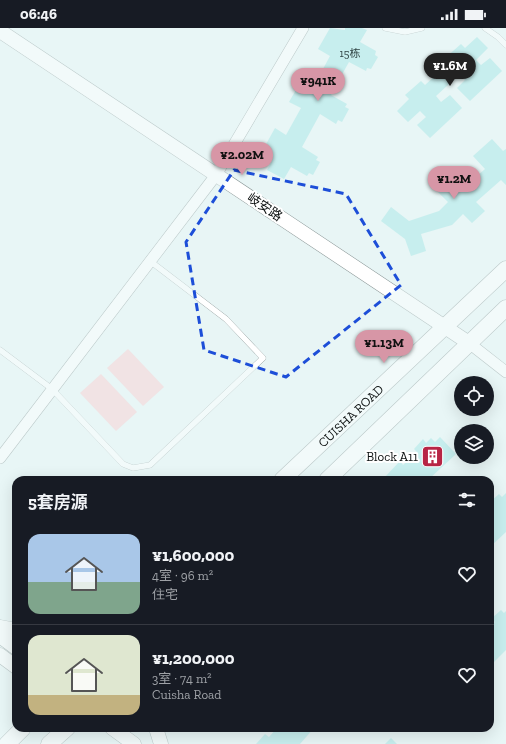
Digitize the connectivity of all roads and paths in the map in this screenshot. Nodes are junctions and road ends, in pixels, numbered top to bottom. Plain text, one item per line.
1 (303, 28) edge
2 (385, 28) edge
3 (422, 28) edge
4 (485, 28) edge
5 (0, 32) edge
6 (506, 45) edge
7 (216, 175) junction
8 (150, 262) junction
9 (506, 269) edge
10 (506, 308) edge
11 (445, 326) junction
12 (469, 343) junction
13 (0, 350) edge
14 (506, 372) edge
15 (52, 389) junction
16 (0, 458) edge
17 (286, 476) edge
18 (331, 476) edge
19 (0, 627) edge
20 (12, 629) edge
21 (0, 636) edge
22 (12, 645) edge
23 (0, 655) edge
24 (12, 664) edge
25 (19, 732) edge
26 (62, 732) edge
27 (118, 732) edge
28 (157, 732) edge
29 (7, 744) edge
30 (49, 744) edge
31 (134, 744) edge
32 (161, 744) edge

1 - 7 street
2 - 3 lane
4 - 6 lane
5 - 7 street, 岐安路
7 - 8 street
7 - 11 street, 岐安路
8 - 15 street
8 - 15 lane
9 - 11 main road, CUISHA ROAD
10 - 12 main road
11 - 12 street, 岐安路
11 - 17 main road, CUISHA ROAD
12 - 14 street
12 - 18 main road
13 - 15 lane
15 - 16 street
19 - 20 street
21 - 22 street
23 - 24 street
25 - 29 main road
26 - 30 main road
27 - 31 street
28 - 32 street

